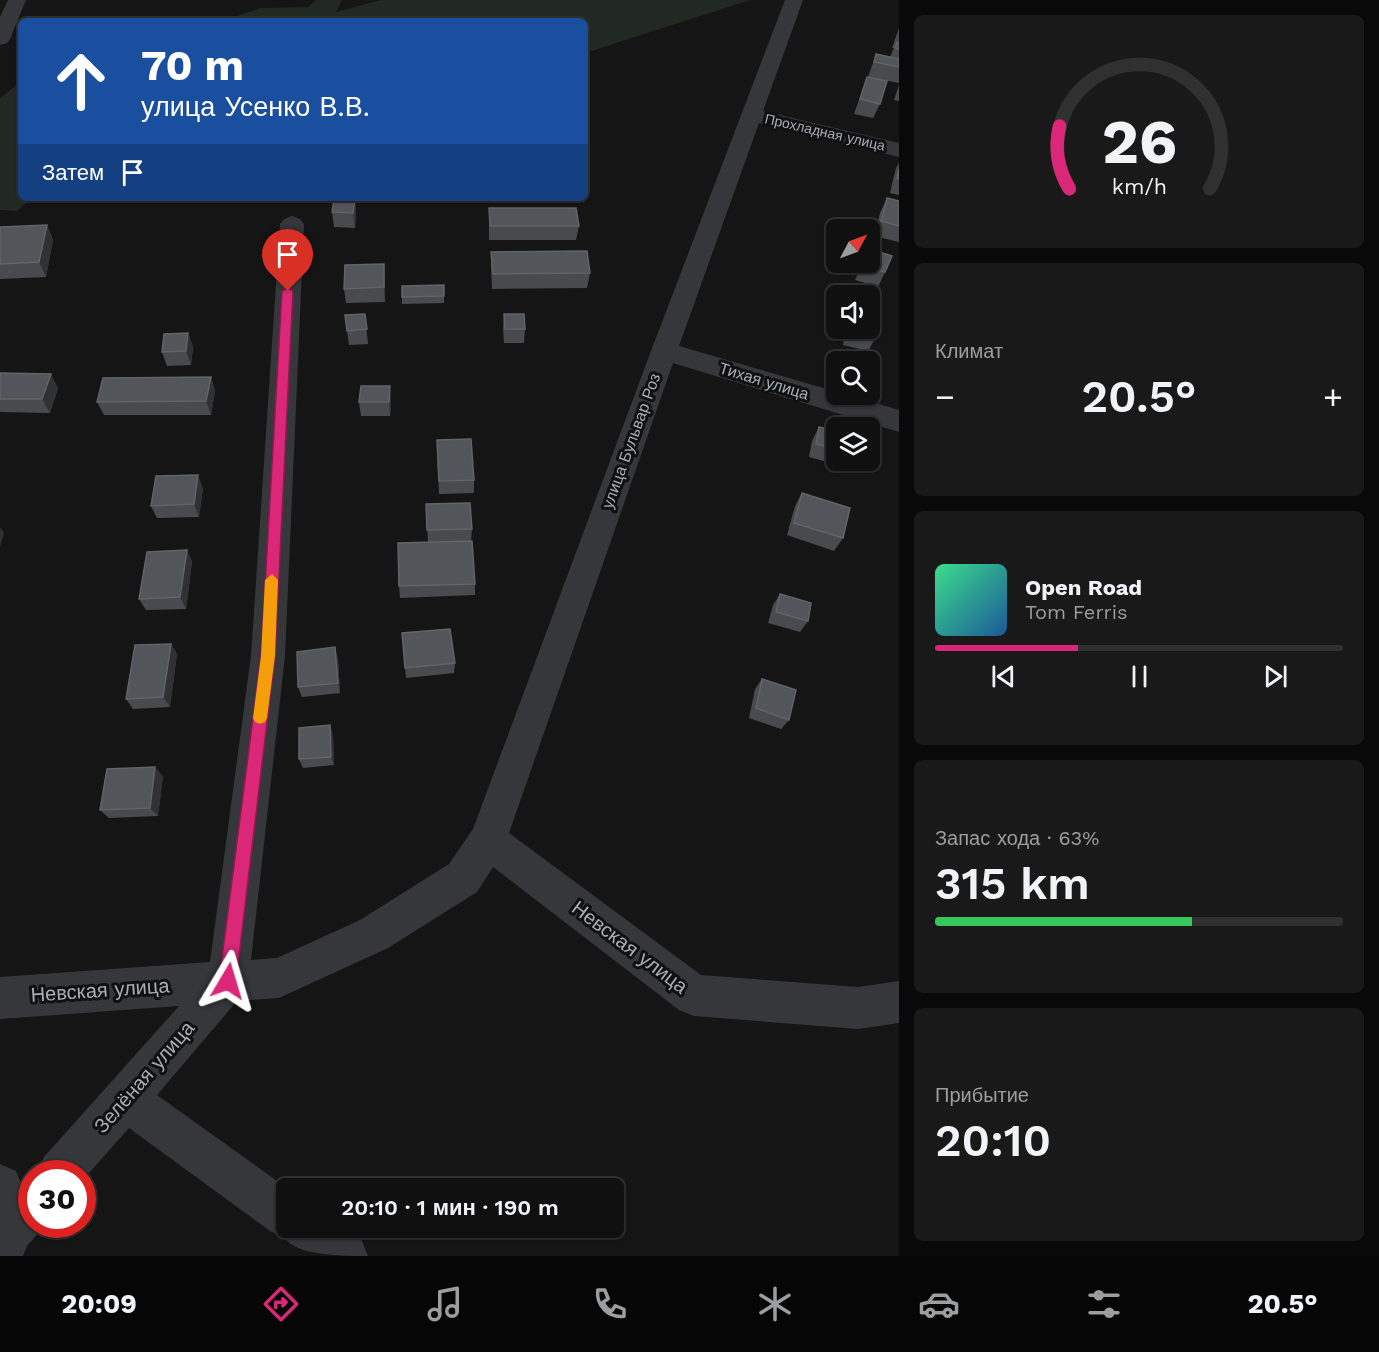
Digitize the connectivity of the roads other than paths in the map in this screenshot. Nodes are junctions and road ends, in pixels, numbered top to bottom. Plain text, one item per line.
1 (17, 0) edge
2 (794, 0) edge
3 (0, 39) edge
4 (751, 115) junction
5 (899, 150) edge
6 (292, 224) dead end
7 (664, 351) junction
8 (899, 421) edge
9 (488, 840) junction
10 (463, 878) joint
11 (228, 981) junction
12 (0, 998) edge
13 (899, 1002) edge
14 (125, 1098) junction
15 (71, 1160) edge
16 (0, 1187) edge
17 (276, 1208) edge
18 (14, 1230) edge
19 (319, 1238) edge
20 (344, 1256) edge

1 - 3 street
2 - 4 street, улица Бульвар Роз
4 - 5 street, Прохладная улица
4 - 7 street, улица Бульвар Роз
6 - 11 street
7 - 8 street, Тихая улица
7 - 9 street, улица Бульвар Роз
9 - 10 street, улица Бульвар Роз
9 - 13 street, Невская улица
10 - 11 street, Невская улица
11 - 12 street, Невская улица
11 - 14 street, Зелёная улица
14 - 15 street, Зелёная улица
14 - 17 street
16 - 18 street
19 - 20 street

